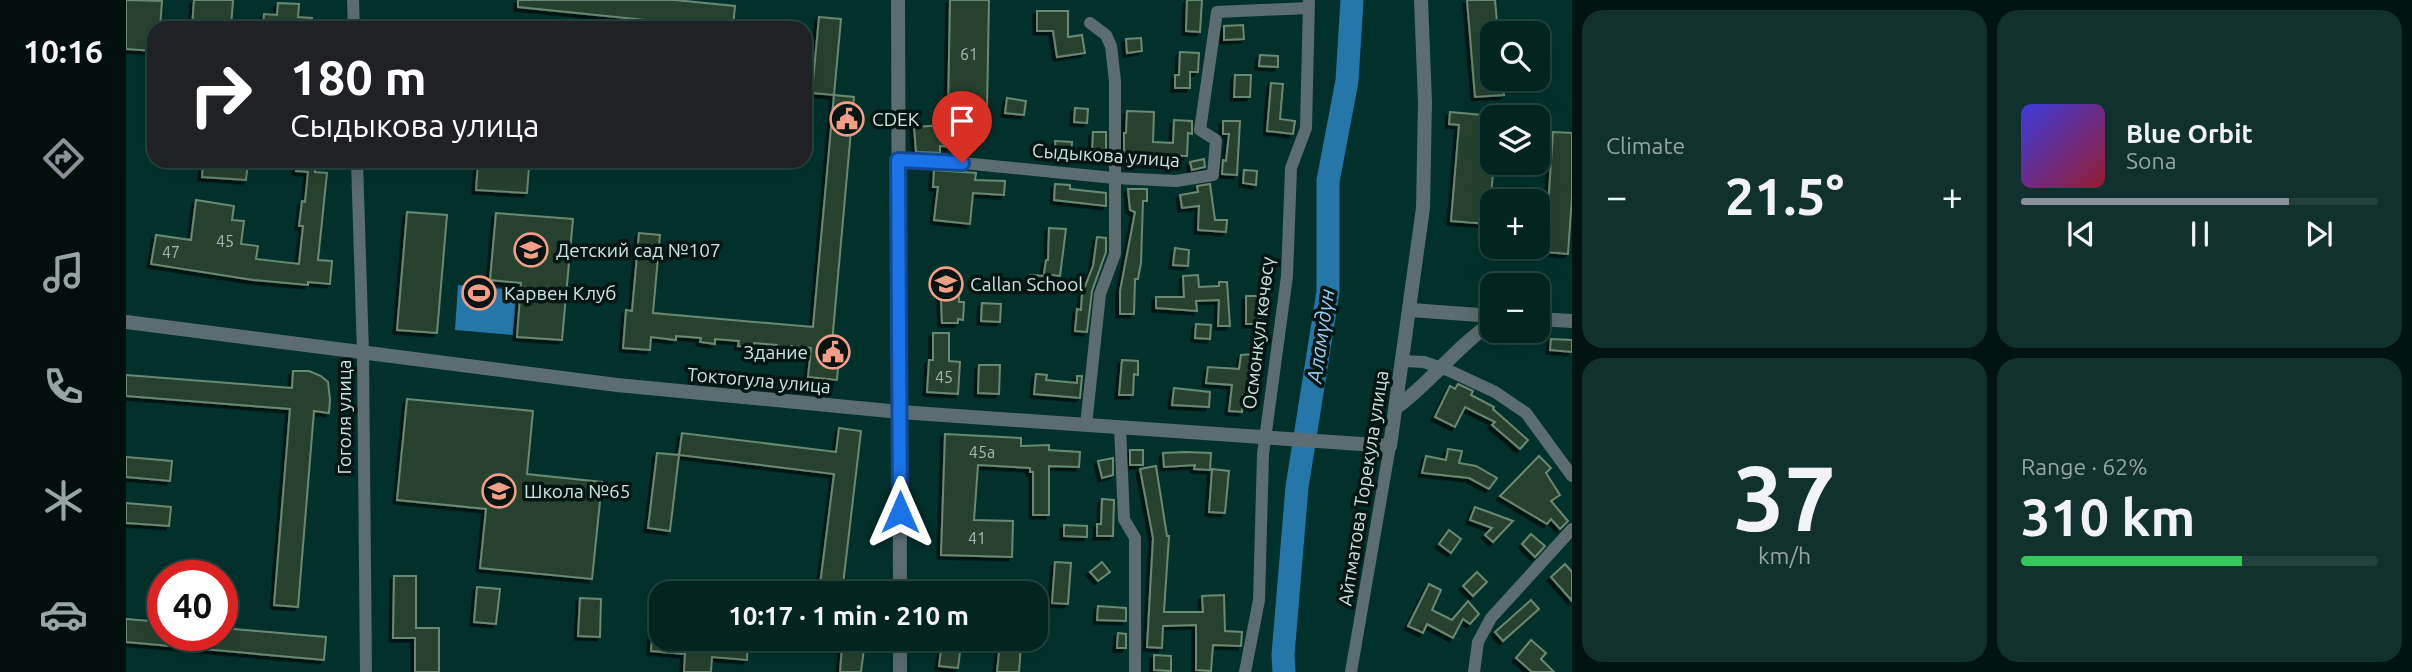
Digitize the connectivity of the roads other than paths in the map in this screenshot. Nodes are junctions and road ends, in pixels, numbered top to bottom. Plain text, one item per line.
1 (353, 0) edge
2 (898, 0) edge
3 (1421, 0) edge
4 (1308, 4) edge
5 (354, 21) edge
6 (1090, 23) dead end
7 (898, 160) junction
8 (356, 168) edge
9 (1114, 178) junction
10 (1411, 310) junction
11 (1480, 315) edge
12 (1550, 320) edge
13 (126, 321) edge
14 (1572, 321) edge
15 (1480, 331) edge
16 (363, 354) junction
17 (1403, 361) junction
18 (1440, 367) junction
19 (1396, 407) junction
20 (900, 412) junction
21 (1086, 425) junction
22 (1121, 427) junction
23 (1266, 437) junction
24 (1391, 446) junction
25 (1572, 476) edge
26 (1572, 529) edge
27 (900, 581) edge
28 (900, 651) edge
29 (366, 672) edge
30 (901, 672) edge
31 (1135, 672) edge
32 (1245, 672) edge
33 (1351, 672) edge
34 (1474, 672) edge

1 - 5 street
2 - 7 street
3 - 10 street, Айтматова Торекула улица
4 - 9 street, Сыдыкова улица
4 - 23 street, Осмонкул көчөсү
6 - 9 street
7 - 9 street, Сыдыкова улица
7 - 20 street
8 - 16 street, Гоголя улица
9 - 21 street
10 - 11 street
10 - 17 street, Айтматова Торекула улица
12 - 14 street
13 - 16 street, Токтогула улица
15 - 18 street
16 - 20 street, Токтогула улица
16 - 29 street, Гоголя улица
17 - 18 street
17 - 19 street, Айтматова Торекула улица
18 - 19 street
18 - 25 street
19 - 24 street, Айтматова Торекула улица
20 - 21 street, Токтогула улица
20 - 27 street
21 - 22 street, Токтогула улица
22 - 23 street, Токтогула улица
22 - 31 street
23 - 24 street, Токтогула улица
23 - 32 street, Осмонкул көчөсү
24 - 33 street, Айтматова Торекула улица
26 - 34 street
28 - 30 street

